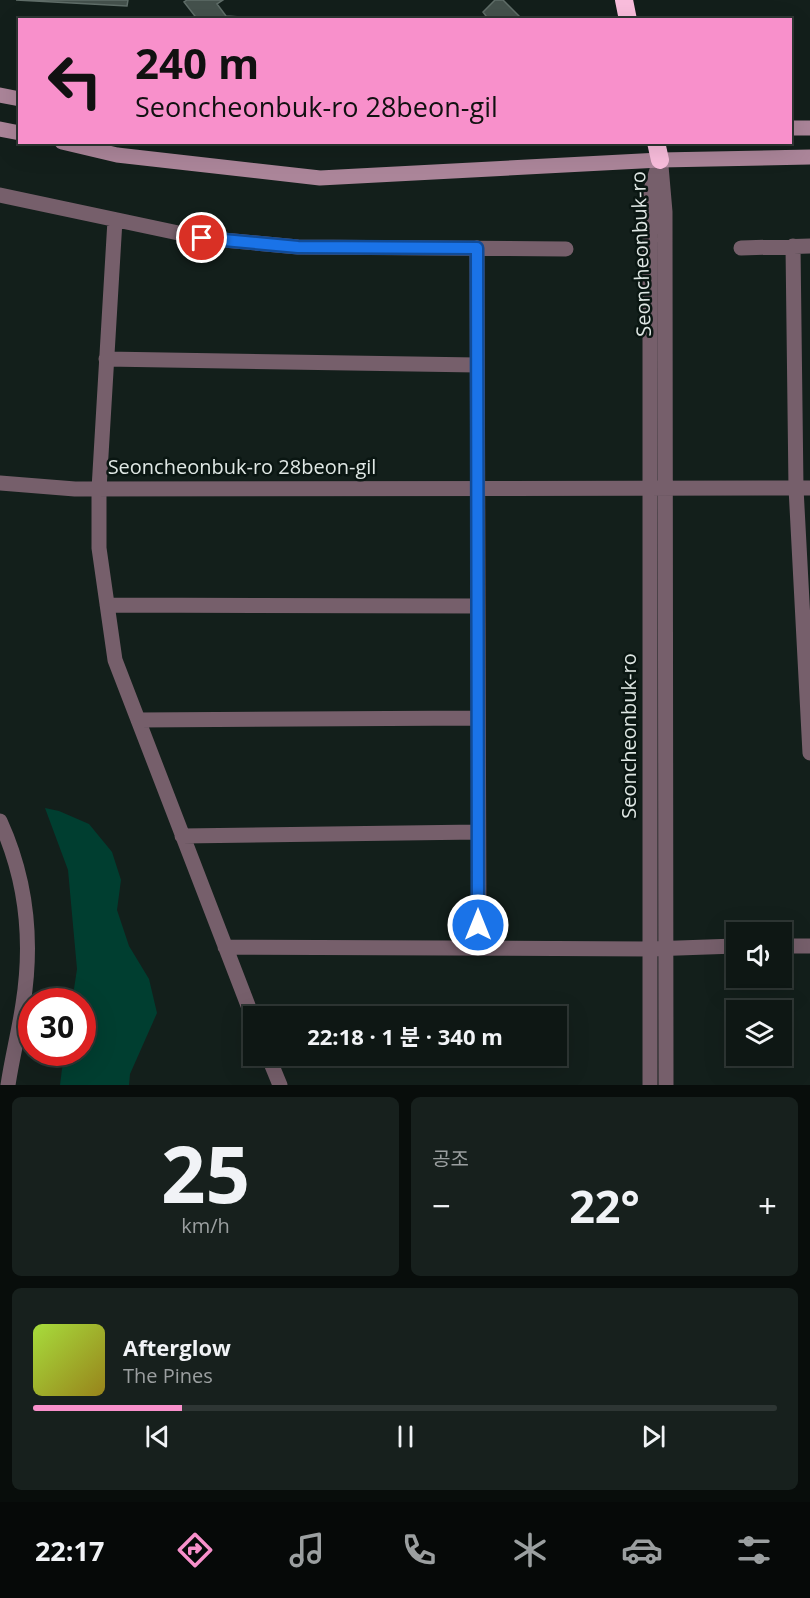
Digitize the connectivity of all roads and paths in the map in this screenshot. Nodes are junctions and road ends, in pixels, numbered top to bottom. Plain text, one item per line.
1 (624, 0) edge
2 (628, 18) edge
3 (0, 95) edge
4 (18, 99) edge
5 (792, 128) edge
6 (810, 128) edge
7 (0, 129) edge
8 (18, 133) edge
9 (70, 144) edge
10 (658, 152) edge
11 (810, 157) edge
12 (0, 195) edge
13 (115, 220) junction
14 (793, 246) junction
15 (810, 246) edge
16 (477, 248) junction
17 (741, 248) dead end
18 (566, 249) dead end
19 (106, 359) junction
20 (477, 365) junction
21 (0, 483) edge
22 (803, 488) edge
23 (99, 489) junction
24 (477, 489) junction
25 (658, 489) junction
26 (107, 605) junction
27 (478, 606) junction
28 (478, 718) junction
29 (138, 720) junction
30 (810, 753) edge
31 (0, 820) edge
32 (478, 832) junction
33 (182, 836) junction
34 (726, 946) edge
35 (792, 946) edge
36 (810, 946) edge
37 (225, 947) junction
38 (479, 948) junction
39 (658, 948) junction
40 (248, 1006) edge
41 (272, 1066) edge
42 (8, 1085) edge
43 (280, 1085) edge
44 (650, 1085) edge
45 (666, 1085) edge

1 - 2 highway
3 - 4 main road
5 - 6 main road
7 - 8 main road
9 - 10 main road
10 - 11 main road
10 - 25 street, Seoncheonbuk-ro
12 - 13 street
13 - 16 street
13 - 19 street, Seoncheonbuk-ro 28beon-gil
14 - 15 street
14 - 17 street
14 - 22 street
16 - 18 street
16 - 20 street
19 - 20 street
19 - 23 street, Seoncheonbuk-ro 28beon-gil
20 - 24 street
21 - 23 street
22 - 25 street, Seoncheonbuk-ro 28beon-gil
22 - 30 street
23 - 24 street, Seoncheonbuk-ro 28beon-gil
23 - 26 street
24 - 25 street, Seoncheonbuk-ro 28beon-gil
24 - 27 street
25 - 39 street, Seoncheonbuk-ro
26 - 27 street
26 - 29 street
27 - 28 street
28 - 29 street
28 - 32 street
29 - 33 street
31 - 42 street
32 - 33 street
32 - 38 street
33 - 37 street
34 - 39 street
35 - 36 street
37 - 38 street
37 - 40 street
38 - 39 street
39 - 44 street, Seoncheonbuk-ro
39 - 45 street, Seoncheonbuk-ro
41 - 43 street

